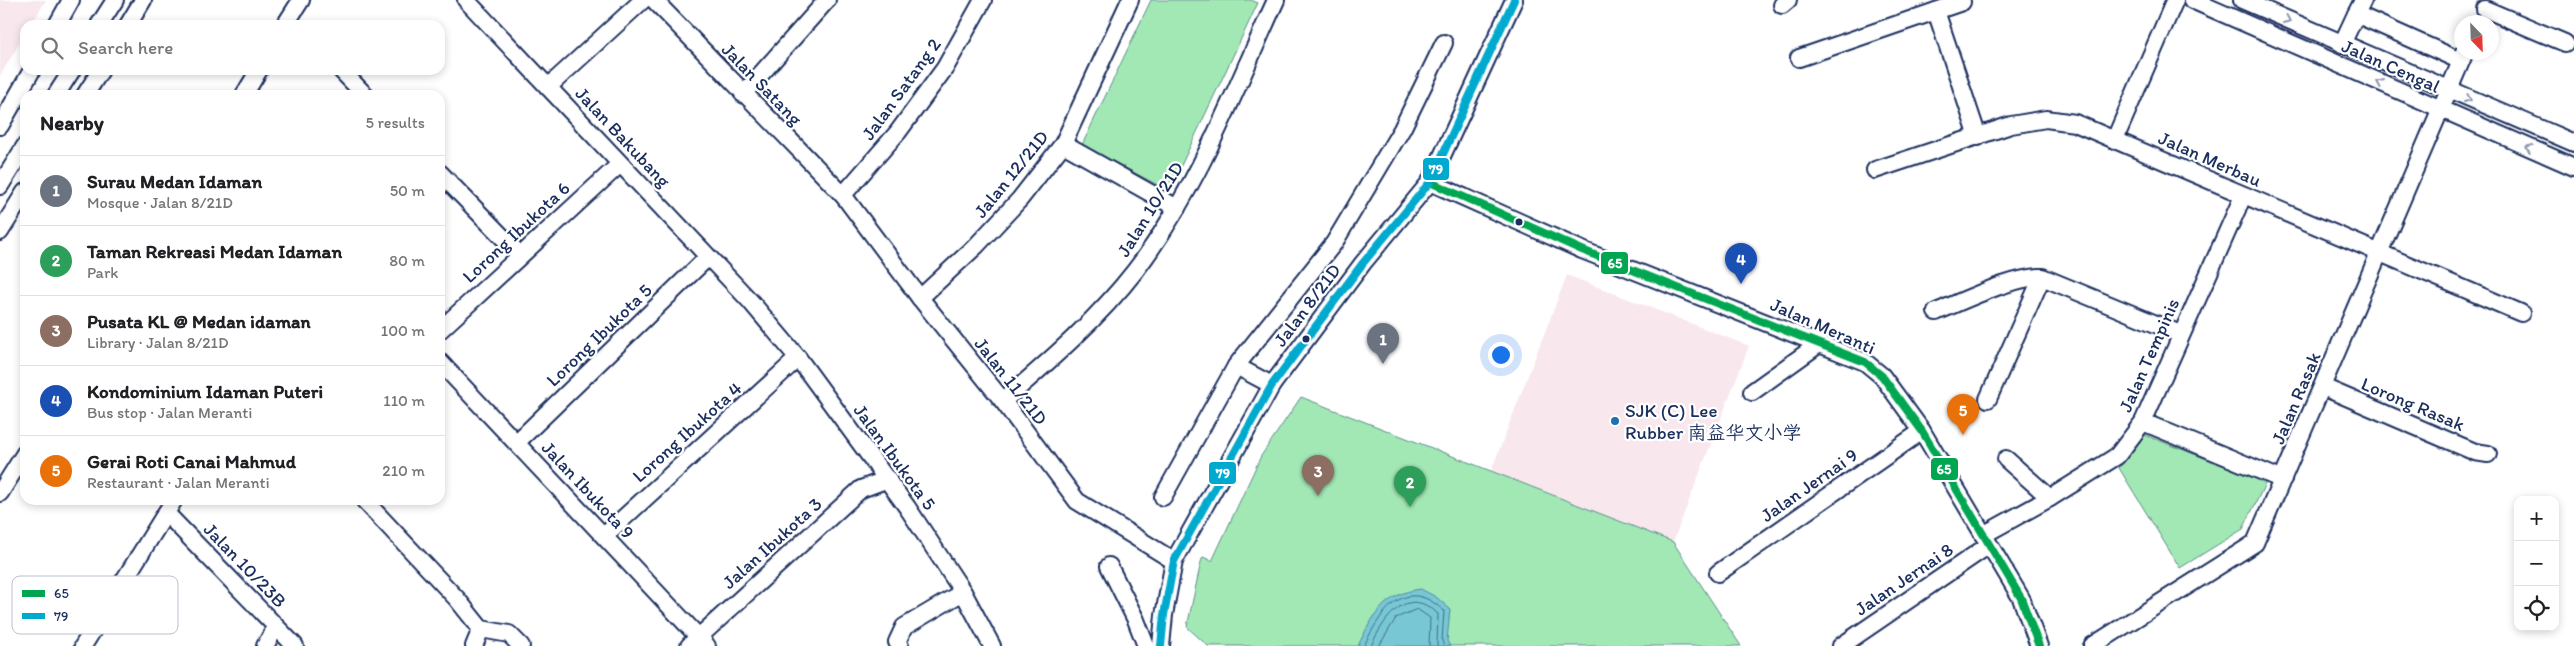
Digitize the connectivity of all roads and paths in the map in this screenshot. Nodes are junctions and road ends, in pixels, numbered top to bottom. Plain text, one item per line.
1 (71, 0) edge
2 (115, 0) edge
3 (143, 0) edge
4 (301, 0) edge
5 (466, 0) edge
6 (643, 0) edge
7 (654, 0) edge
8 (827, 0) edge
9 (983, 0) edge
10 (1130, 0) edge
11 (1276, 0) edge
12 (1514, 0) edge
13 (2175, 0) edge
14 (2192, 0) edge
15 (2242, 0) edge
16 (1962, 2) dead end
17 (2359, 7) edge
18 (1936, 11) junction
19 (2484, 11) edge
20 (60, 20) edge
21 (102, 20) edge
22 (131, 20) edge
23 (292, 20) edge
24 (1444, 43) dead end
25 (2342, 44) junction
26 (2564, 44) dead end
27 (2454, 53) edge
28 (1800, 58) dead end
29 (2462, 60) edge
30 (29, 75) edge
31 (69, 75) edge
32 (98, 75) edge
33 (256, 75) edge
34 (346, 75) edge
35 (548, 87) junction
36 (21, 90) edge
37 (59, 90) edge
38 (88, 90) edge
39 (247, 90) edge
40 (360, 90) edge
41 (2448, 90) junction
42 (20, 91) edge
43 (743, 94) junction
44 (2441, 109) junction
45 (0, 126) edge
46 (1978, 137) junction
47 (2115, 139) junction
48 (2574, 143) edge
49 (1064, 144) junction
50 (20, 154) edge
51 (620, 164) junction
52 (2574, 167) edge
53 (1875, 170) dead end
54 (445, 178) edge
55 (1430, 182) junction
56 (0, 186) edge
57 (842, 194) junction
58 (2243, 196) junction
59 (20, 200) edge
60 (1177, 208) junction
61 (0, 232) edge
62 (2378, 253) junction
63 (520, 255) junction
64 (708, 257) junction
65 (2042, 277) junction
66 (920, 298) junction
67 (751, 302) joint
68 (1936, 312) dead end
69 (2521, 313) dead end
70 (445, 325) edge
71 (2180, 334) junction
72 (1820, 344) junction
73 (798, 358) junction
74 (445, 367) edge
75 (1234, 368) junction
76 (1271, 387) junction
77 (2323, 387) junction
78 (1752, 392) dead end
79 (1988, 399) dead end
80 (1003, 401) junction
81 (2142, 422) junction
82 (1922, 431) junction
83 (517, 442) junction
84 (2488, 454) dead end
85 (2006, 459) dead end
86 (20, 461) edge
87 (888, 479) junction
88 (2283, 480) junction
89 (0, 493) edge
90 (1163, 497) dead end
91 (2050, 498) junction
92 (369, 505) edge
93 (170, 506) edge
94 (604, 536) junction
95 (1986, 540) junction
96 (1174, 561) junction
97 (1110, 566) dead end
98 (1718, 573) dead end
99 (126, 576) edge
100 (963, 592) junction
101 (276, 627) junction
102 (481, 629) junction
103 (90, 634) edge
104 (698, 643) edge
105 (2037, 645) edge
106 (83, 646) edge
107 (264, 646) edge
108 (294, 646) edge
109 (474, 646) edge
110 (521, 646) edge
111 (900, 646) edge
112 (992, 646) edge
113 (1146, 646) edge
114 (1161, 646) edge
115 (1841, 646) edge
116 (2092, 646) edge

1 - 20 street
2 - 21 street
3 - 22 street
4 - 23 street
5 - 35 street, Jalan Bakubang
6 - 35 street
7 - 43 street, Jalan Satang
8 - 43 street
9 - 57 street, Jalan Satang 2
10 - 49 street, Jalan 12/21D
11 - 60 street, Jalan 10/21D
12 - 55 street, Jalan 8/21D
13 - 47 street
44 -> 14 street, Jalan Cengal
15 -> 25 street, Jalan Cengal
16 - 18 street
17 - 25 street
17 - 27 street
18 - 28 street
18 - 46 street
19 - 26 street
24 - 75 street
25 - 41 street, Jalan Cengal
29 - 41 street, Jalan Rasak
30 - 36 street
31 - 37 street
32 - 38 street
33 - 39 street
34 - 40 street
35 - 51 street, Jalan Bakubang
41 - 44 street, Jalan Rasak
41 -> 48 street, Jalan Cengal
42 - 45 street
43 - 57 street, Jalan Satang
52 -> 44 street, Jalan Cengal
44 - 62 street, Jalan Rasak
46 - 47 street, Jalan Merbau
46 - 53 street, Jalan Merbau
47 - 58 street, Jalan Merbau
49 - 60 street
49 - 66 street, Jalan 12/21D
50 - 56 street
51 - 63 street, Lorong Ibukota 6
51 - 64 street, Jalan Bakubang
54 - 63 street
55 - 72 street, Jalan Meranti
55 - 76 street, Jalan 8/21D
57 - 66 street, Jalan 11/21D
58 - 62 street, Jalan Merbau
58 - 71 street, Jalan Tempinis
59 - 61 street
60 - 80 street, Jalan 10/21D
62 - 69 street, Jalan Merbau
62 - 77 street, Jalan Rasak
63 - 70 street, Lorong Ibukota 6
64 - 67 street, Jalan Bakubang
64 - 83 street, Lorong Ibukota 5
65 - 68 street
65 - 71 street
65 - 79 street
66 - 80 street, Jalan 11/21D
67 - 73 street, Jalan Ibukota 5
71 - 81 street, Jalan Tempinis
72 - 78 street
72 - 82 street, Jalan Meranti
73 - 87 street, Jalan Ibukota 5
73 - 94 street, Lorong Ibukota 4
74 - 83 street, Jalan Ibukota 9
75 - 76 street
75 - 90 street
76 - 96 street, Jalan 8/21D
77 - 84 street, Lorong Rasak
77 - 88 street, Jalan Rasak
80 - 96 street, Jalan 11/21D
81 - 88 street
81 - 91 street, Jalan Tempinis
82 - 95 street, Jalan Meranti
82 - 98 street, Jalan Jernai 9
83 - 94 street, Jalan Ibukota 9
85 - 91 street
86 - 89 street
87 - 100 street, Jalan Ibukota 5
87 - 104 street, Jalan Ibukota 3
88 - 116 street, Jalan Rasak
91 - 95 street, Jalan Tempinis
92 - 102 street
93 - 99 street
93 - 101 street, Jalan 10/23B
94 - 104 street, Jalan Ibukota 9
95 - 105 street, Jalan Meranti
95 - 115 street, Jalan Jernai 8
96 - 114 street, Jalan 8/21D
97 - 113 street
100 - 111 street
100 - 112 street, Jalan Ibukota 5
101 - 107 street
101 - 108 street, Jalan 10/23B
102 - 109 street
102 - 110 street
103 - 106 street

